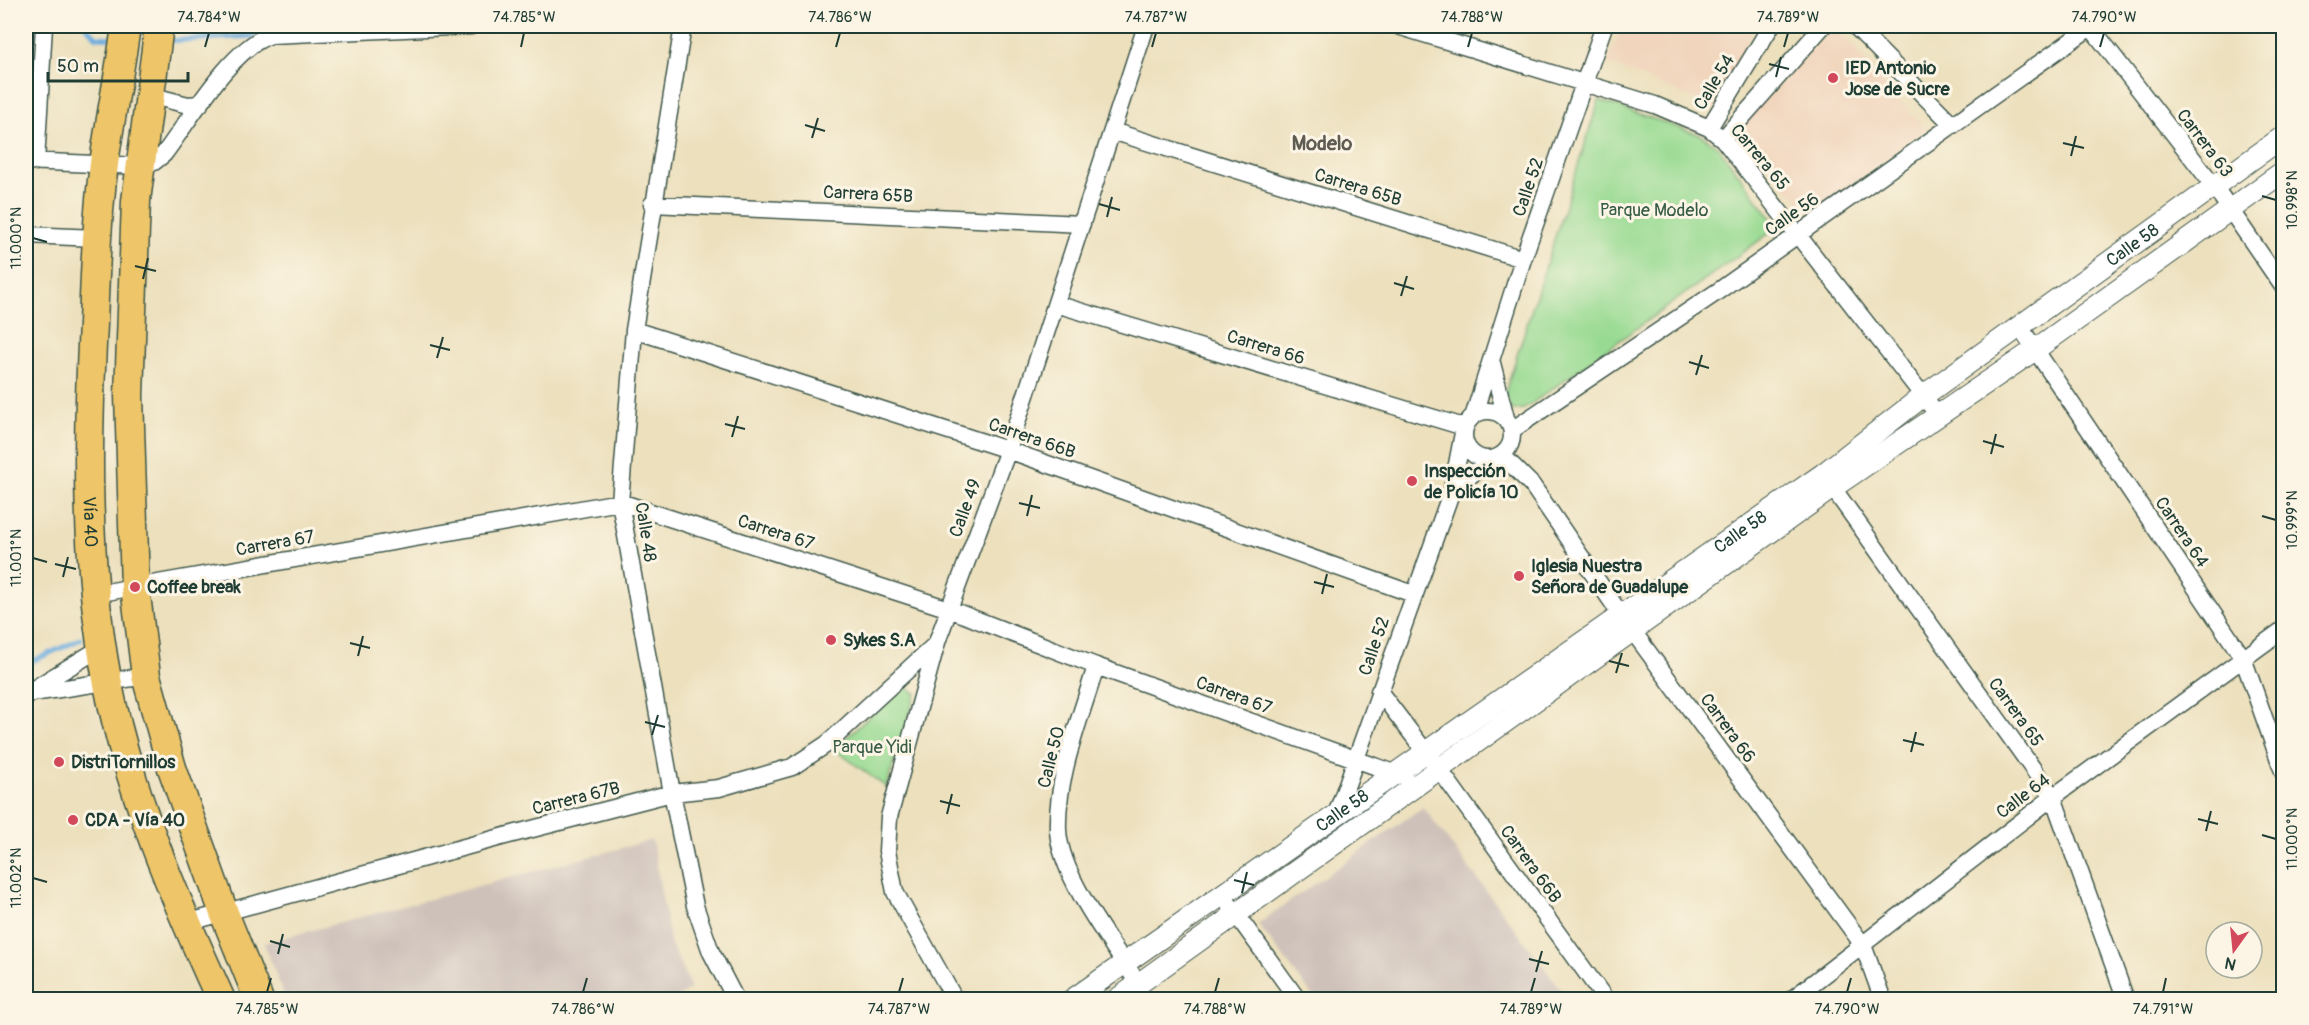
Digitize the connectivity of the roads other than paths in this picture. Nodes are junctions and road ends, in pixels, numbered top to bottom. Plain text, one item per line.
1 (44, 26) edge
2 (126, 26) edge
3 (159, 26) edge
4 (471, 26) edge
5 (682, 26) edge
6 (1146, 26) edge
7 (1398, 26) edge
8 (1604, 26) edge
9 (1771, 26) edge
10 (1823, 26) edge
11 (1855, 26) edge
12 (2091, 26) edge
13 (1585, 82) junction
14 (150, 92) junction
15 (200, 104) junction
16 (1953, 125) junction
17 (1709, 128) junction
18 (1112, 131) junction
19 (2283, 136) edge
20 (1723, 139) junction
21 (31, 162) edge
22 (104, 164) junction
23 (139, 166) junction
24 (2283, 171) edge
25 (2214, 186) junction
26 (652, 204) junction
27 (2230, 209) junction
28 (1082, 224) junction
29 (1797, 233) junction
30 (26, 236) edge
31 (97, 238) junction
32 (1523, 259) junction
33 (2283, 288) edge
34 (1056, 304) junction
35 (2020, 327) junction
36 (634, 330) junction
37 (2036, 350) junction
38 (1492, 362) junction
39 (1923, 396) junction
40 (1938, 415) junction
41 (1467, 425) junction
42 (1510, 428) junction
43 (1008, 450) junction
44 (1497, 457) junction
45 (1828, 481) junction
46 (1532, 485) junction
47 (1452, 490) junction
48 (620, 502) junction
49 (135, 587) junction
50 (95, 594) junction
51 (1413, 594) junction
52 (949, 609) junction
53 (1627, 622) junction
54 (2283, 629) edge
55 (937, 642) junction
56 (102, 647) junction
57 (2243, 658) junction
58 (1096, 666) junction
59 (146, 676) junction
60 (108, 681) junction
61 (1379, 691) junction
62 (26, 693) edge
63 (1425, 751) junction
64 (1356, 759) junction
65 (1439, 769) junction
66 (1394, 773) junction
67 (2283, 774) edge
68 (1420, 783) junction
69 (672, 793) junction
70 (2053, 797) junction
71 (1336, 815) junction
72 (1223, 896) junction
73 (224, 913) junction
74 (1236, 913) junction
75 (186, 923) junction
76 (1863, 945) junction
77 (1124, 962) junction
78 (1138, 983) junction
79 (221, 999) edge
80 (259, 999) edge
81 (736, 999) edge
82 (955, 999) edge
83 (1072, 999) edge
84 (1116, 999) edge
85 (1298, 999) edge
86 (1606, 999) edge
87 (1791, 999) edge
88 (1883, 999) edge
89 (2126, 999) edge

1 - 21 street
2 - 22 highway, Vía 40
3 - 14 highway
4 - 15 street
5 - 26 street, Calle 48
6 - 18 street, Calle 49
7 - 13 street, Carrera 65
8 - 13 street, Calle 52
9 - 17 street, Calle 54
10 - 20 street
11 - 16 street
12 - 16 street, Calle 56
12 - 25 street, Carrera 63
13 - 17 street, Carrera 65
13 - 32 street, Calle 52
14 - 15 street
14 - 23 highway
15 - 23 street
16 - 29 street, Calle 56
17 - 20 street, Carrera 65
18 - 28 street, Calle 49
18 - 32 street, Carrera 65B
19 - 25 street, Calle 58
20 - 29 street, Carrera 65
21 - 22 street
22 - 23 street
22 - 31 highway, Vía 40
23 - 49 highway
24 - 27 street, Calle 58
25 - 27 street, Carrera 63
25 - 35 street, Calle 58
26 - 28 street, Carrera 65B
26 - 36 street, Calle 48
27 - 33 street, Carrera 63
27 - 37 street, Calle 58
28 - 34 street, Calle 49
29 - 39 street, Carrera 65
29 - 42 street, Calle 56
30 - 31 street
31 - 50 highway, Vía 40
32 - 38 street, Calle 52
34 - 41 street, Carrera 66
34 - 43 street, Calle 49
35 - 37 street, Carrera 64
35 - 39 street, Calle 58
36 - 43 street, Carrera 66B
36 - 48 street, Calle 48
37 - 40 street, Calle 58
37 - 57 street, Carrera 64
38 - 41 street, Calle 52
38 - 42 street
39 - 40 street, Carrera 65
39 - 45 street, Calle 58
40 - 45 street, Calle 58
41 - 42 street
41 - 44 street
41 - 47 street, Calle 52
42 - 44 street
42 - 46 street, Carrera 66
43 - 51 street, Carrera 66B
43 - 52 street, Calle 49
44 - 46 street, Carrera 66
44 - 47 street
45 - 53 street, Calle 58
45 - 70 street, Carrera 65
46 - 53 street, Carrera 66
47 - 51 street, Calle 52
48 - 49 street, Carrera 67
48 - 52 street, Carrera 67
48 - 69 street, Calle 48
49 - 50 street, Carrera 67
49 - 59 highway
50 - 56 highway, Vía 40
51 - 61 street, Calle 52
52 - 55 street, Calle 49
52 - 58 street, Carrera 67
53 - 63 street, Calle 58
53 - 65 street, Calle 58
53 - 76 street, Carrera 66
54 - 57 street, Calle 64
55 - 69 street, Carrera 67B
55 - 82 street, Calle 49
56 - 60 highway, Vía 40
56 - 62 street
57 - 67 street, Carrera 64
57 - 70 street, Calle 64
58 - 64 street, Carrera 67
58 - 77 street, Calle 50
59 - 60 street
59 - 73 highway
60 - 62 street
60 - 75 highway, Vía 40
61 - 63 street
61 - 64 street, Calle 52
63 - 65 street, Carrera 66B
63 - 66 street, Calle 58
64 - 66 street, Carrera 67
64 - 71 street, Calle 52
65 - 68 street, Calle 58
65 - 86 street, Carrera 66B
66 - 68 street, Carrera 67
66 - 71 street, Calle 58
68 - 74 street, Calle 58
69 - 73 street, Carrera 67B
69 - 81 street, Calle 48
70 - 76 street, Calle 64
70 - 89 street, Carrera 65
71 - 72 street, Calle 58
72 - 74 street
72 - 77 street, Calle 58
73 - 75 street, Carrera 67B
73 - 80 highway
74 - 78 street, Calle 58
74 - 85 street
75 - 79 highway, Vía 40
76 - 87 street, Calle 64
76 - 88 street, Carrera 66
77 - 78 street, Calle 50
77 - 83 street, Calle 58
78 - 84 street, Calle 58

